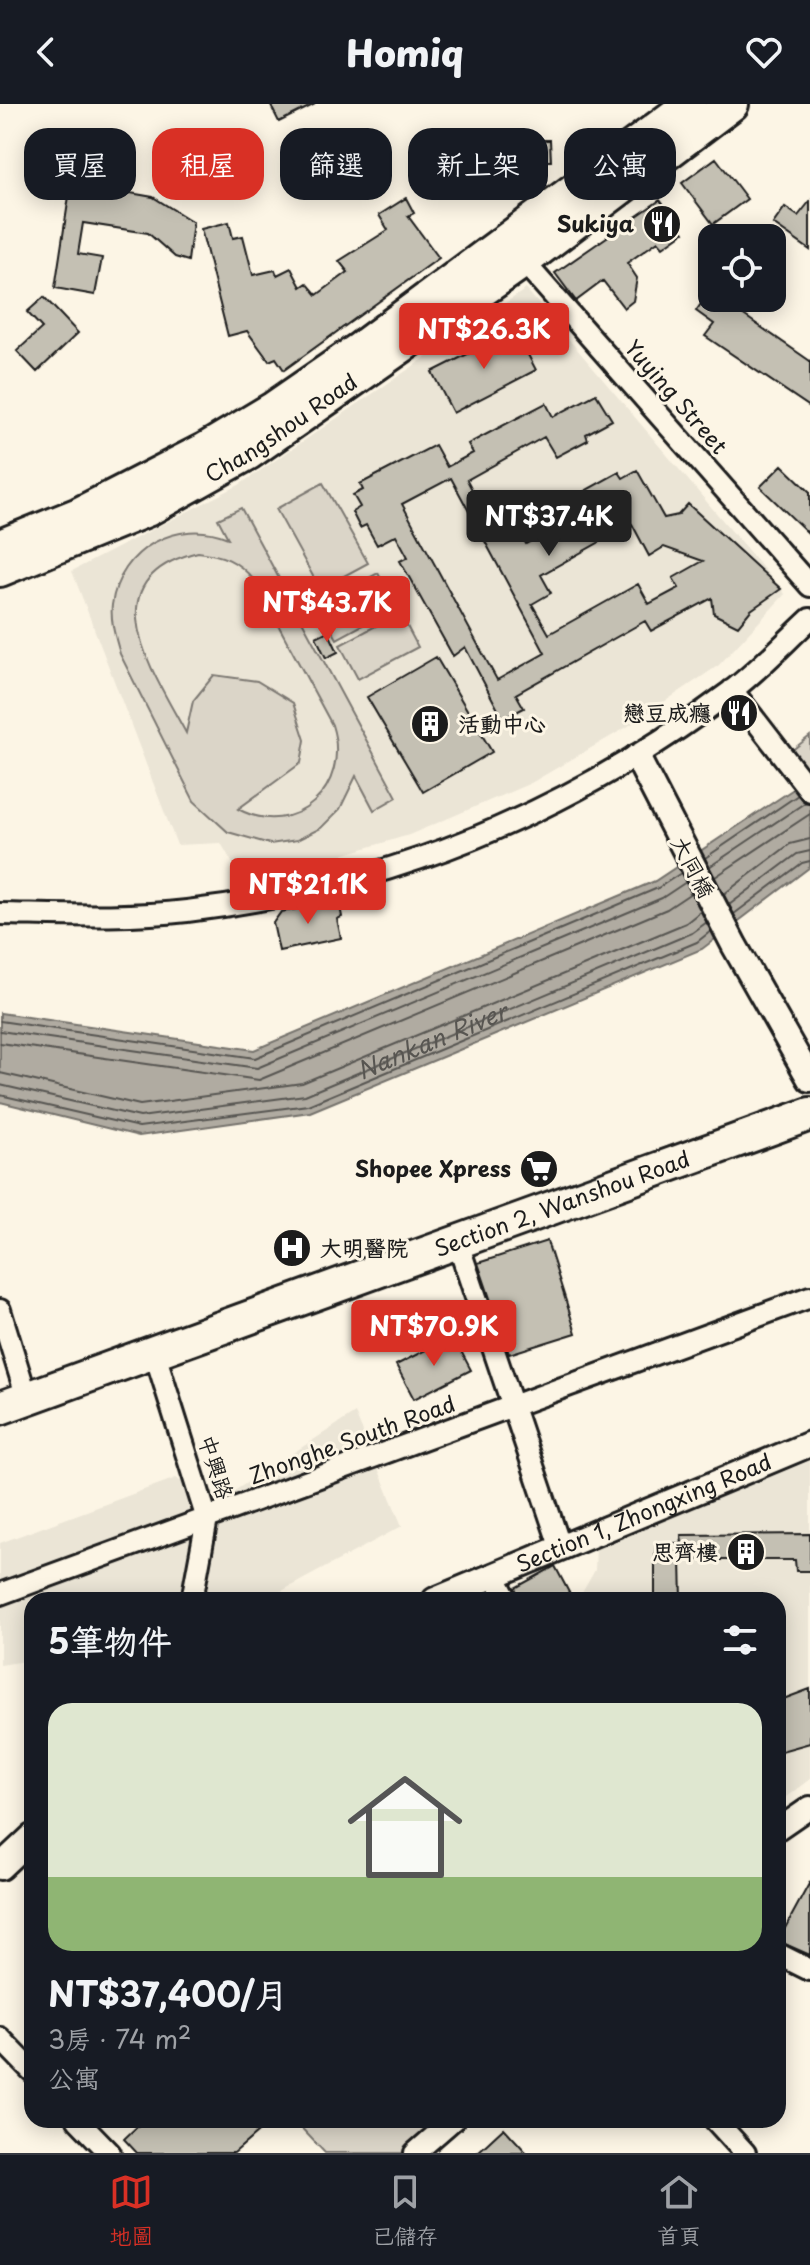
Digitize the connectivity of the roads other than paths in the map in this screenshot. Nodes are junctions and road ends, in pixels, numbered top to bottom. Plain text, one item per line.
1 (690, 104) edge
2 (732, 104) edge
3 (514, 251) junction
4 (0, 546) edge
5 (0, 570) edge
6 (810, 586) edge
7 (810, 619) edge
8 (732, 690) junction
9 (637, 757) junction
10 (810, 791) edge
11 (0, 914) edge
12 (810, 1079) edge
13 (810, 1114) edge
14 (457, 1241) junction
15 (810, 1297) edge
16 (0, 1310) edge
17 (154, 1351) junction
18 (13, 1403) edge
19 (514, 1405) junction
20 (810, 1444) edge
21 (207, 1519) junction
22 (560, 1546) junction
23 (494, 1575) junction
24 (193, 1592) edge
25 (454, 1592) edge
26 (503, 1592) edge
27 (0, 1594) edge
28 (810, 1807) edge
29 (786, 1824) edge
30 (24, 1844) edge
31 (0, 1867) edge
32 (786, 1958) edge
33 (810, 1970) edge
34 (0, 2038) edge
35 (24, 2063) edge
36 (86, 2128) edge
37 (444, 2128) edge
38 (722, 2128) edge
39 (110, 2153) edge
40 (415, 2153) edge
41 (745, 2153) edge

1 - 3 main road, Changshou Road
2 - 3 main road, Changshou Road
3 - 4 main road, Changshou Road
3 - 5 main road, Changshou Road
3 - 6 street, Yuying Street
7 - 8 street
8 - 9 street
8 - 10 street
9 - 11 street
9 - 12 street, 大同橋
13 - 14 main road, Section 2, Wanshou Road
14 - 17 main road, Section 2, Wanshou Road
14 - 19 street
15 - 19 street, Zhonghe South Road
16 - 18 street
17 - 18 main road, Section 2, Wanshou Road
17 - 21 street, 中興路
19 - 21 street, Zhonghe South Road
19 - 22 street
20 - 22 street, Section 1, Zhongxing Road
21 - 24 street, 中興路
21 - 27 street, Zhonghe South Road
22 - 23 street, Section 1, Zhongxing Road
23 - 25 street, Section 1, Zhongxing Road
23 - 26 street
28 - 29 street
30 - 31 street
32 - 33 street
34 - 35 street
36 - 39 street
37 - 40 street
38 - 41 street

